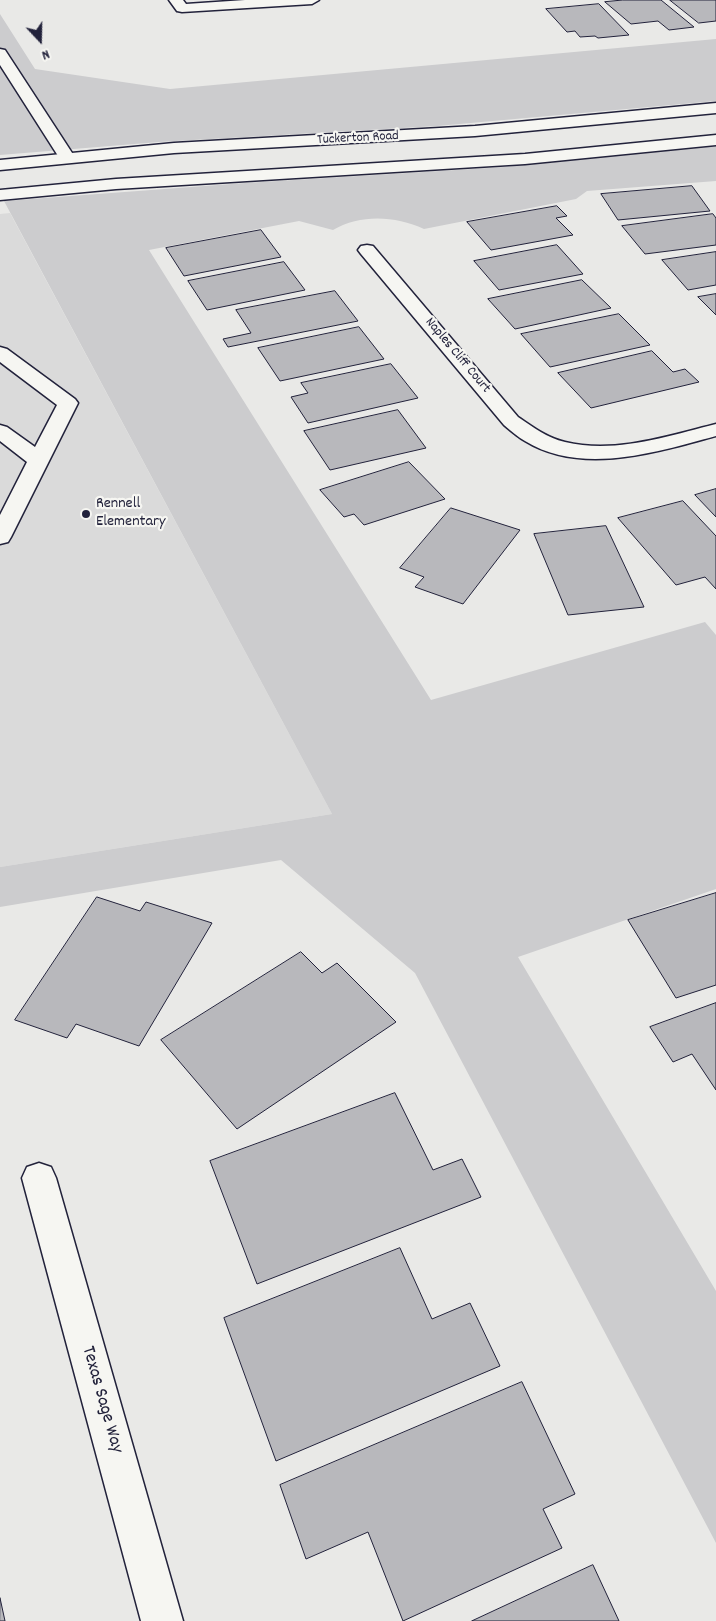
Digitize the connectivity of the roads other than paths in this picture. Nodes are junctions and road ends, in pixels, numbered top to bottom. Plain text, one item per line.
1 (312, 0) edge
2 (179, 4) edge
3 (0, 53) edge
4 (716, 108) edge
5 (716, 140) edge
6 (68, 159) junction
7 (0, 165) edge
8 (0, 194) edge
9 (367, 250) dead end
10 (0, 353) edge
11 (716, 430) edge
12 (0, 431) edge
13 (39, 460) junction
14 (0, 537) edge
15 (39, 1178) dead end
16 (162, 1621) edge

1 - 2 main road
3 - 6 main road
4 - 6 main road, Tuckerton Road
5 - 8 main road, Tuckerton Road
6 - 7 main road, Tuckerton Road
9 - 11 main road, Naples Cliff Court
10 - 13 main road
12 - 13 main road
13 - 14 main road
15 - 16 main road, Texas Sage Way

